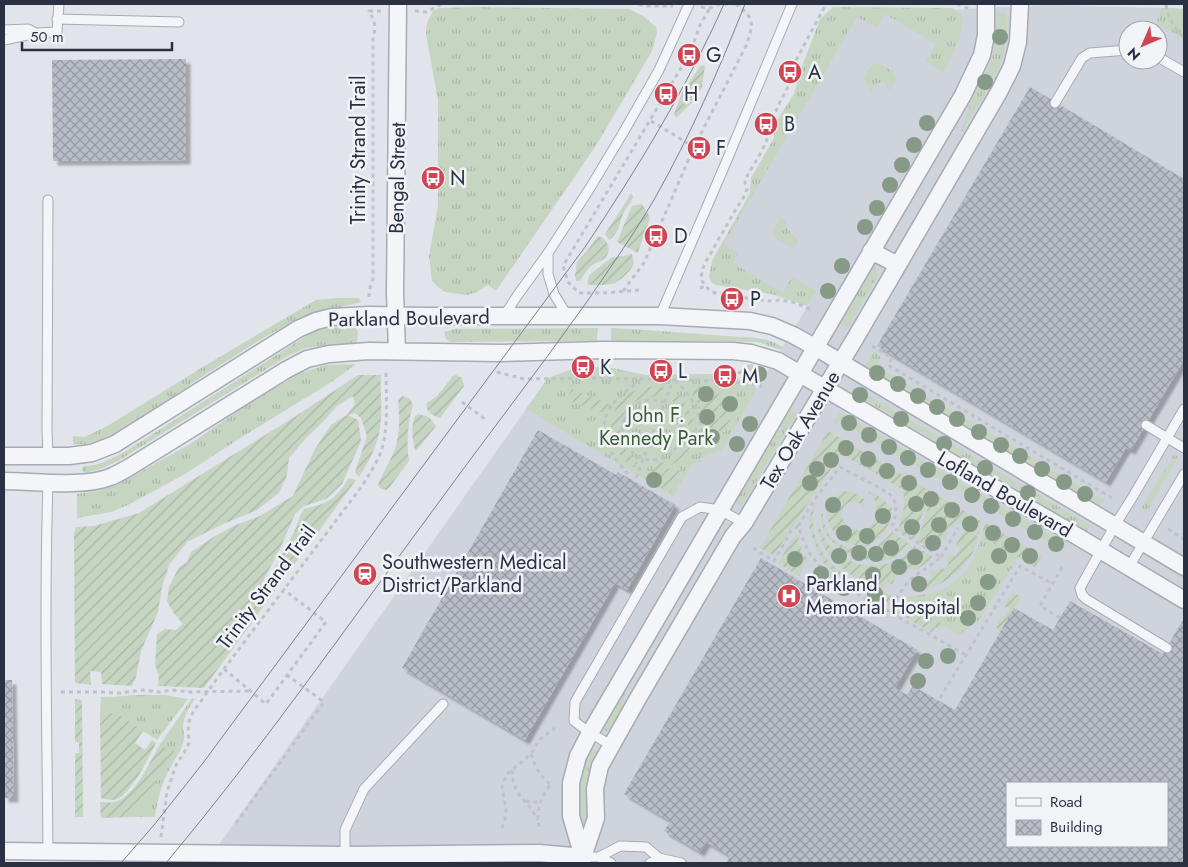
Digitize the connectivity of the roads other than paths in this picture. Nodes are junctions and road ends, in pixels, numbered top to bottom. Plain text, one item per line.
1 (59, 4) edge
2 (398, 4) edge
3 (689, 4) edge
4 (792, 4) edge
5 (986, 4) edge
6 (1020, 4) edge
7 (57, 20) junction
8 (179, 22) dead end
9 (4, 30) edge
10 (37, 33) junction
11 (4, 40) edge
12 (1118, 51) edge
13 (1168, 63) edge
14 (1184, 72) edge
15 (1055, 103) dead end
16 (48, 200) dead end
17 (871, 251) junction
18 (548, 253) junction
19 (898, 265) junction
20 (567, 315) junction
21 (396, 316) junction
22 (504, 316) junction
23 (660, 316) junction
24 (815, 347) junction
25 (397, 351) junction
26 (840, 362) junction
27 (799, 374) junction
28 (824, 388) junction
29 (1184, 409) edge
30 (1146, 425) dead end
31 (1167, 438) junction
32 (1184, 448) edge
33 (4, 456) edge
34 (48, 456) junction
35 (1184, 474) edge
36 (4, 481) edge
37 (48, 482) junction
38 (720, 510) junction
39 (744, 523) junction
40 (1115, 525) junction
41 (1144, 543) junction
42 (1101, 551) junction
43 (1129, 567) junction
44 (1184, 567) edge
45 (1184, 600) edge
46 (1167, 648) dead end
47 (443, 704) dead end
48 (590, 733) junction
49 (611, 745) junction
50 (4, 852) edge
51 (48, 852) junction
52 (345, 855) junction
53 (599, 857) junction
54 (659, 858) junction
55 (583, 860) edge
56 (611, 863) edge
57 (650, 863) edge
58 (681, 863) edge

1 - 7 lane
2 - 21 street, Bengal Street
3 - 18 lane
4 - 23 lane
5 - 17 street, Tex Oak Avenue
6 - 19 street, Tex Oak Avenue
7 - 8 lane
7 - 10 lane
9 - 10 lane
10 - 11 lane
12 - 15 lane
13 - 14 lane
16 - 34 lane
17 - 19 street
17 - 24 street, Tex Oak Avenue
18 - 20 lane
18 - 22 lane
19 - 26 street, Tex Oak Avenue
20 - 22 street, Parkland Boulevard
20 - 23 street, Parkland Boulevard
21 - 22 street, Parkland Boulevard
21 - 25 street, Bengal Street
21 - 34 street, Parkland Boulevard
23 - 24 street, Parkland Boulevard
24 - 26 street, Parkland Boulevard
24 - 27 street, Tex Oak Avenue
25 - 27 street, Parkland Boulevard
25 - 37 street, Parkland Boulevard
26 - 28 street, Tex Oak Avenue
26 - 40 street, Lofland Boulevard
27 - 28 street, Parkland Boulevard
27 - 38 street, Tex Oak Avenue
28 - 39 street, Tex Oak Avenue
28 - 42 street, Lofland Boulevard
29 - 31 lane
30 - 31 lane
31 - 32 lane
31 - 40 lane
33 - 34 street, Parkland Boulevard
34 - 37 street
35 - 41 lane
36 - 37 street, Parkland Boulevard
37 - 51 lane
38 - 39 lane
38 - 48 street, Tex Oak Avenue
38 - 48 lane
39 - 49 street, Tex Oak Avenue
40 - 41 street, Lofland Boulevard
40 - 42 lane
41 - 43 lane
41 - 44 street, Lofland Boulevard
42 - 43 street, Lofland Boulevard
42 - 46 lane
43 - 45 street, Lofland Boulevard
47 - 52 lane
48 - 49 lane
48 - 55 street, Tex Oak Avenue
49 - 55 street, Tex Oak Avenue
50 - 51 street
51 - 52 street
52 - 55 street
53 - 54 lane
53 - 55 lane
53 - 56 lane
54 - 57 lane
54 - 58 lane

